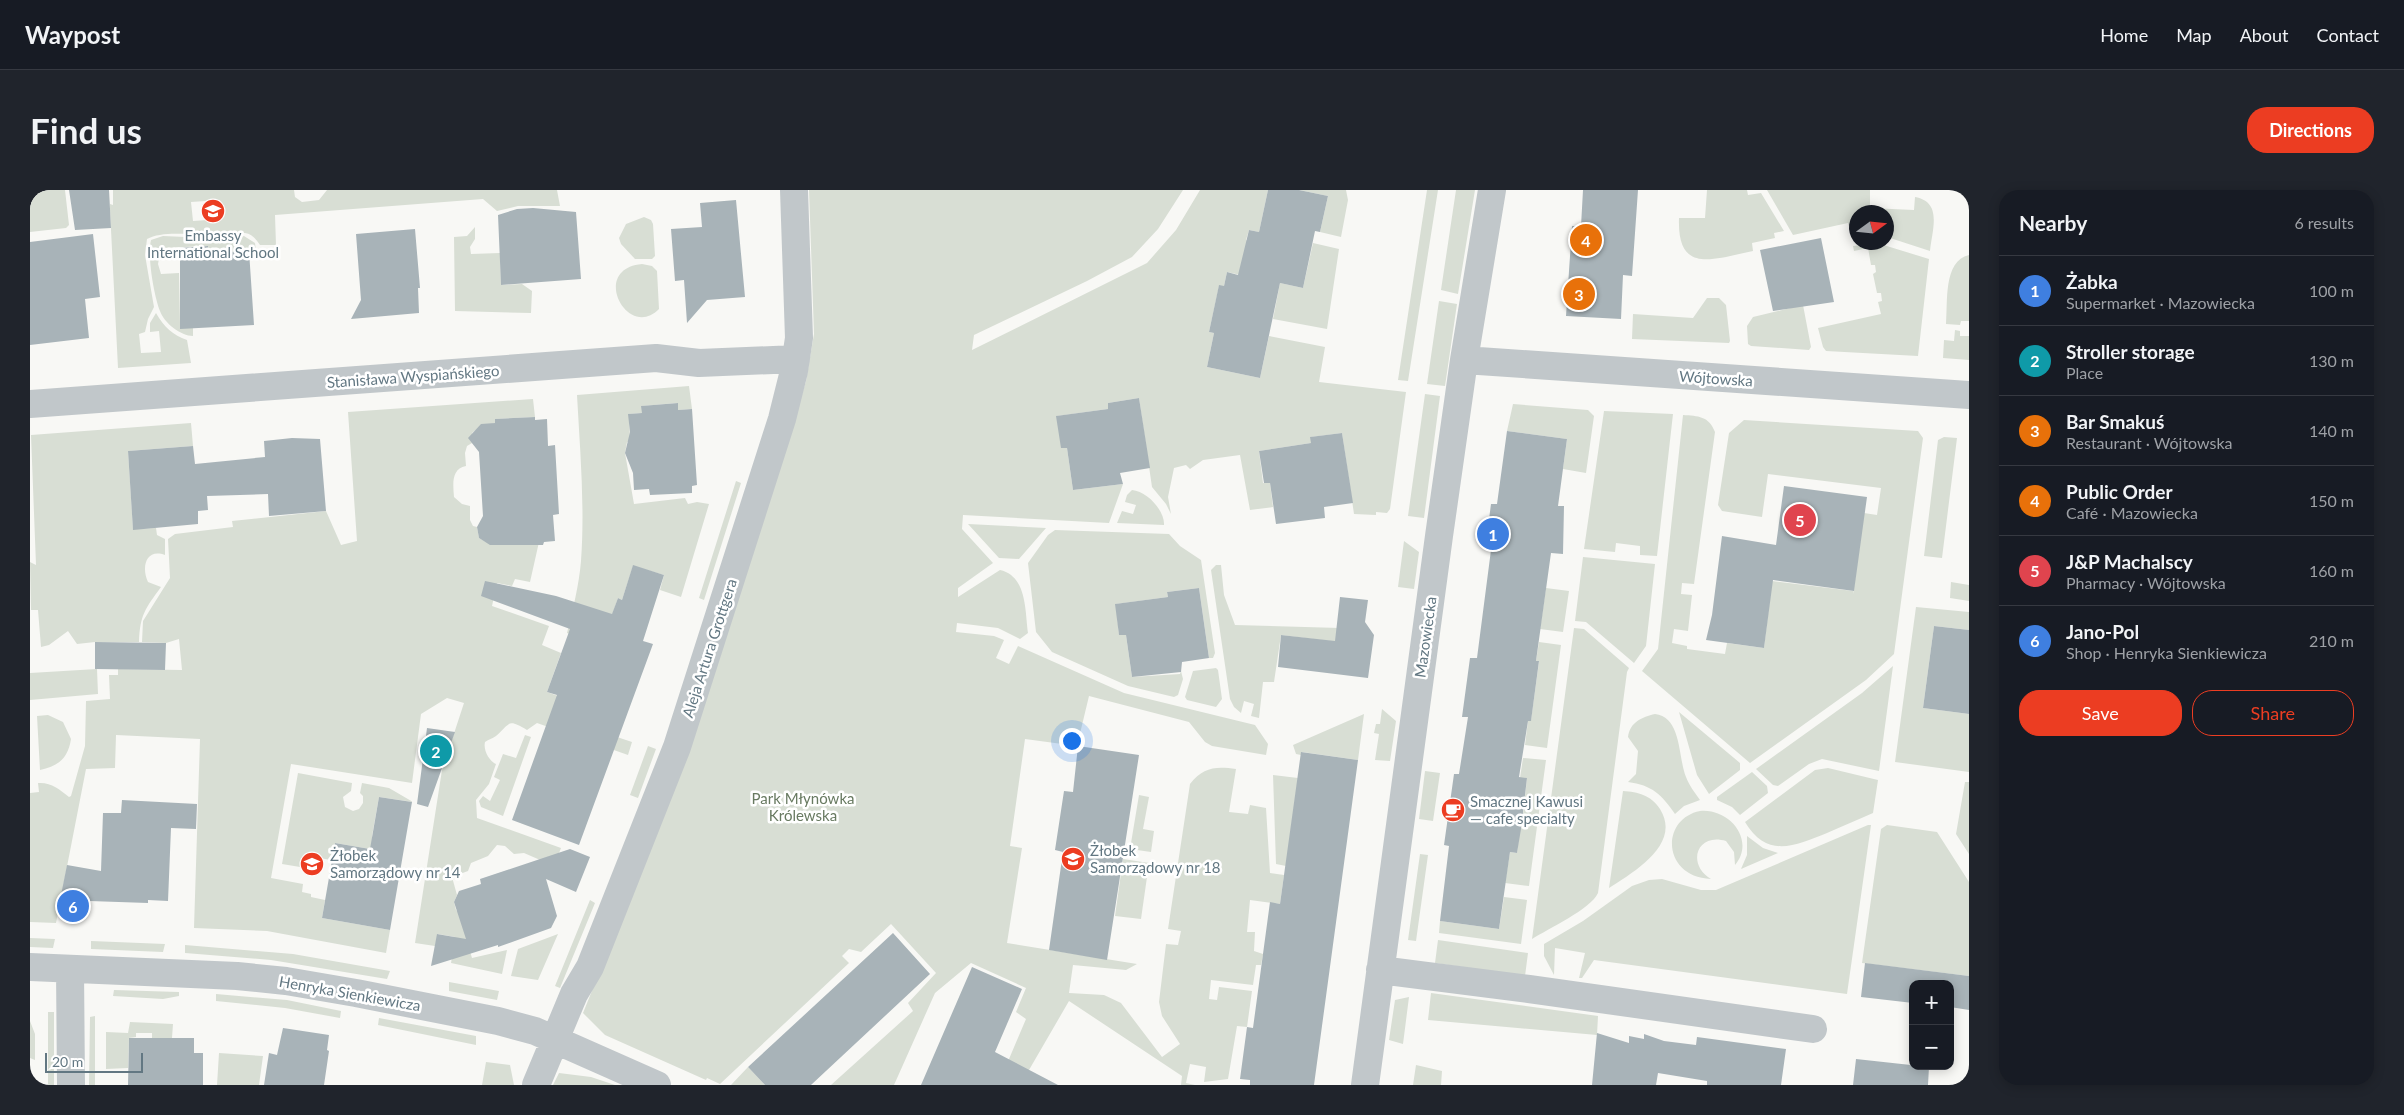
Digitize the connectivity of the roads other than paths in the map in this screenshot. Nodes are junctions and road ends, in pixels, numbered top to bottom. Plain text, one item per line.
1 (794, 190) edge
2 (1492, 190) edge
3 (796, 359) junction
4 (1464, 360) junction
5 (1969, 395) edge
6 (30, 404) edge
7 (30, 967) edge
8 (70, 969) junction
9 (1380, 970) junction
10 (1813, 1029) dead end
11 (555, 1038) junction
12 (71, 1085) edge
13 (536, 1085) edge
14 (657, 1085) edge
15 (1365, 1085) edge

1 - 3 street, Aleja Artura Grottgera
2 - 4 street, Mazowiecka
3 - 6 street, Stanisława Wyspiańskiego
3 - 11 street, Aleja Artura Grottgera
4 - 5 street, Wójtowska
4 - 9 street, Mazowiecka
7 - 8 street, Henryka Sienkiewicza
8 - 11 street, Henryka Sienkiewicza
8 - 12 street
9 - 10 street
9 - 15 street, Mazowiecka
11 - 13 street, Aleja Artura Grottgera
11 - 14 street, Henryka Sienkiewicza

